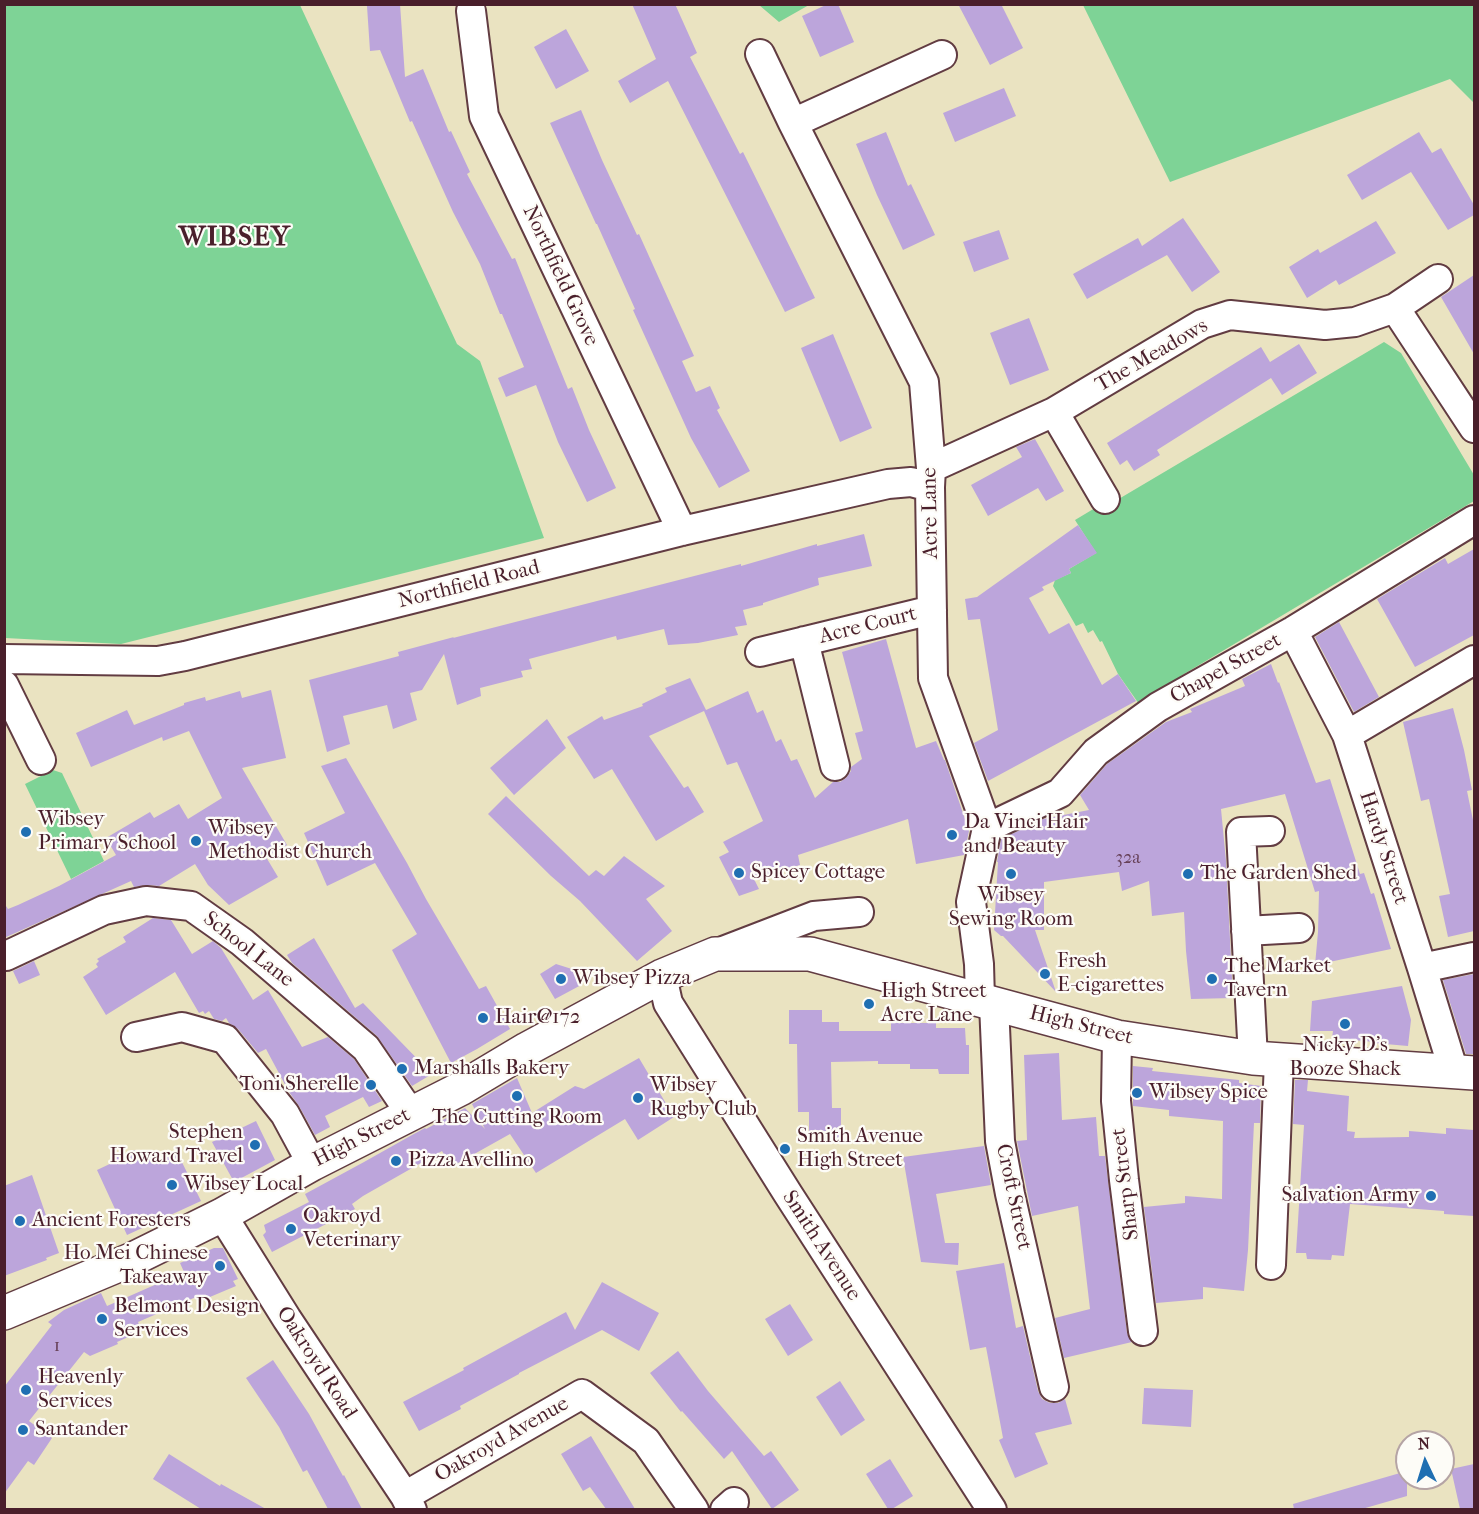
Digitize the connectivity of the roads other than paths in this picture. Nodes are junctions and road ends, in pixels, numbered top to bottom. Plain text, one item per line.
1 (471, 11) dead end
2 (760, 54) dead end
3 (942, 55) dead end
4 (793, 123) junction
5 (1438, 279) dead end
6 (1395, 308) junction
7 (1054, 412) junction
8 (1474, 428) edge
9 (931, 478) junction
10 (1106, 499) dead end
11 (1474, 520) edge
12 (682, 531) junction
13 (932, 610) junction
14 (1293, 631) junction
15 (804, 641) junction
16 (760, 652) dead end
17 (4, 659) edge
18 (1474, 660) edge
19 (4, 685) edge
20 (1347, 735) junction
21 (41, 760) dead end
22 (836, 766) dead end
23 (987, 828) junction
24 (1270, 831) dead end
25 (860, 912) dead end
26 (1299, 928) dead end
27 (1246, 931) junction
28 (715, 954) junction
29 (6, 956) dead end
30 (1474, 957) edge
31 (1422, 968) junction
32 (662, 976) junction
33 (987, 1002) junction
34 (136, 1036) dead end
35 (1117, 1036) junction
36 (1266, 1059) junction
37 (1464, 1073) edge
38 (411, 1114) junction
39 (312, 1164) junction
40 (222, 1215) junction
41 (1271, 1265) dead end
42 (4, 1313) edge
43 (1143, 1331) dead end
44 (1054, 1387) dead end
45 (408, 1503) edge
46 (694, 1509) edge
47 (992, 1509) edge

1 - 12 street, Northfield Grove
2 - 4 street, Acre Lane
3 - 4 street
4 - 9 street, Acre Lane
5 - 6 street, The Meadows
6 - 7 street, The Meadows
6 - 8 street
7 - 9 street, The Meadows
7 - 10 street
9 - 12 street, Northfield Road
9 - 13 street, Acre Lane
11 - 14 street, Chapel Street
12 - 17 street, Northfield Road
13 - 15 street, Acre Court
13 - 23 street, Acre Lane
14 - 20 street, Hardy Street
14 - 23 street, Chapel Street
15 - 16 street, Acre Court
15 - 22 street, Acre Court
18 - 20 street
19 - 21 street
20 - 31 street, Hardy Street
23 - 33 street
24 - 27 street
25 - 28 street, High Street
26 - 27 street
27 - 36 street
28 - 32 main road, High Street
28 - 33 main road, High Street
29 - 38 street, School Lane
30 - 31 street
31 - 37 street, Hardy Street
32 - 38 main road, High Street
32 - 47 street, Smith Avenue
33 - 35 main road, High Street
33 - 44 street, Croft Street
34 - 39 street
35 - 36 main road, High Street
35 - 43 street, Sharp Street
36 - 37 main road, High Street
36 - 41 street
38 - 39 main road, High Street
39 - 40 main road, High Street
40 - 42 main road, High Street
40 - 45 street, Oakroyd Road
45 - 46 street, Oakroyd Avenue

